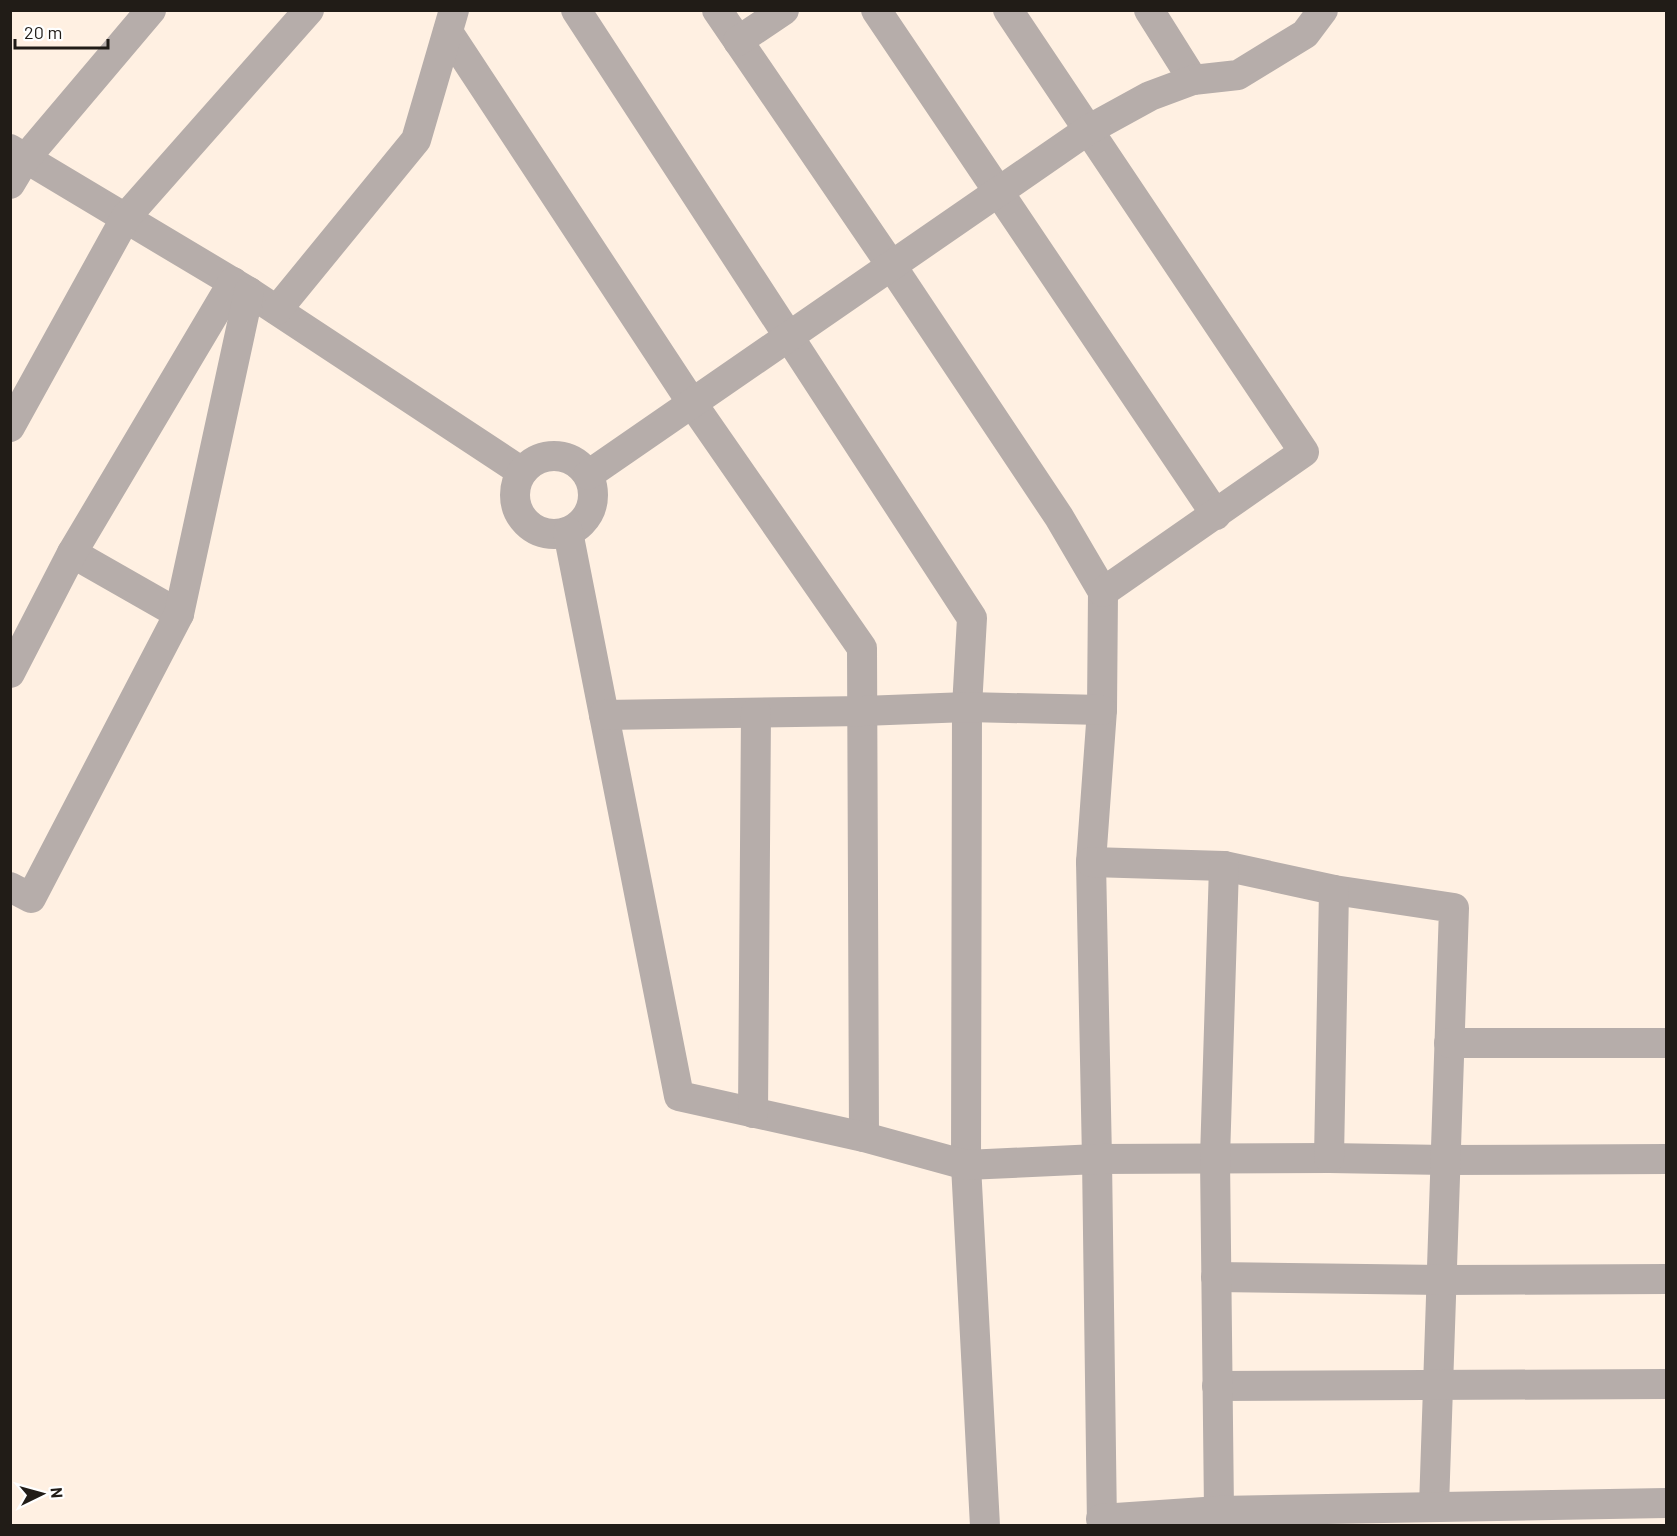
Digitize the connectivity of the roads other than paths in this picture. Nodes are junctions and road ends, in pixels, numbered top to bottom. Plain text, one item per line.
1 (151, 10) edge
2 (309, 10) edge
3 (576, 10) edge
4 (717, 10) edge
5 (784, 10) edge
6 (876, 10) edge
7 (1008, 10) edge
8 (1149, 10) edge
9 (1323, 10) edge
10 (451, 21) edge
11 (1297, 22) edge
12 (738, 41) junction
13 (1193, 80) junction
14 (1088, 130) junction
15 (18, 154) edge
16 (10, 184) edge
17 (998, 191) junction
18 (126, 218) junction
19 (891, 265) junction
20 (241, 287) junction
21 (277, 310) junction
22 (787, 336) junction
23 (692, 403) junction
24 (10, 427) edge
25 (522, 472) junction
26 (588, 475) junction
27 (1216, 515) junction
28 (568, 532) junction
29 (72, 553) junction
30 (1103, 592) junction
31 (179, 614) junction
32 (10, 673) edge
33 (966, 707) junction
34 (1102, 710) junction
35 (863, 711) junction
36 (756, 713) junction
37 (604, 715) junction
38 (1091, 862) junction
39 (1224, 866) junction
40 (10, 887) edge
41 (1334, 890) junction
42 (1449, 1043) junction
43 (1666, 1043) edge
44 (753, 1113) junction
45 (864, 1137) junction
46 (1215, 1158) junction
47 (1329, 1158) junction
48 (1097, 1159) junction
49 (1666, 1159) edge
50 (1445, 1160) junction
51 (966, 1165) junction
52 (1216, 1277) junction
53 (1666, 1279) edge
54 (1442, 1280) junction
55 (1438, 1384) junction
56 (1666, 1384) edge
57 (1217, 1386) junction
58 (1666, 1503) edge
59 (1434, 1506) junction
60 (1219, 1510) junction
61 (1102, 1522) edge
62 (985, 1526) edge

1 - 15 street
2 - 18 street
3 - 22 street
4 - 12 street
5 - 12 street
6 - 17 street
7 - 14 street
8 - 13 street
9 - 11 street
10 - 21 street
10 - 23 street
11 - 13 street
12 - 19 street
13 - 14 street
14 - 17 street
14 - 27 street
15 - 16 street
15 - 18 street
17 - 19 street
17 - 27 street
18 - 20 street
18 - 24 street
19 - 22 street
19 - 30 street
20 - 21 street
20 - 29 street
20 - 31 street
21 - 25 street
22 - 23 street
22 - 33 street
23 - 26 street
23 - 35 street
25 - 26 street
25 - 28 street
26 - 28 street
27 - 30 street
28 - 37 street
29 - 31 street
29 - 32 street
30 - 34 street
31 - 40 street
33 - 34 street
33 - 35 street
33 - 51 street
34 - 38 street
35 - 36 street
35 - 45 street
36 - 37 street
36 - 44 street
37 - 44 street
38 - 39 street
38 - 48 street
39 - 41 street
39 - 46 street
41 - 42 street
41 - 47 street
42 - 43 street
42 - 50 street
44 - 45 street
45 - 51 street
46 - 47 street
46 - 48 street
46 - 52 street
47 - 50 street
48 - 51 street
48 - 61 street
49 - 50 street
50 - 54 street
51 - 62 street
52 - 54 street
52 - 57 street
53 - 54 street
54 - 55 street
55 - 56 street
55 - 57 street
55 - 59 street
57 - 60 street
58 - 59 street
59 - 60 street
60 - 61 street

